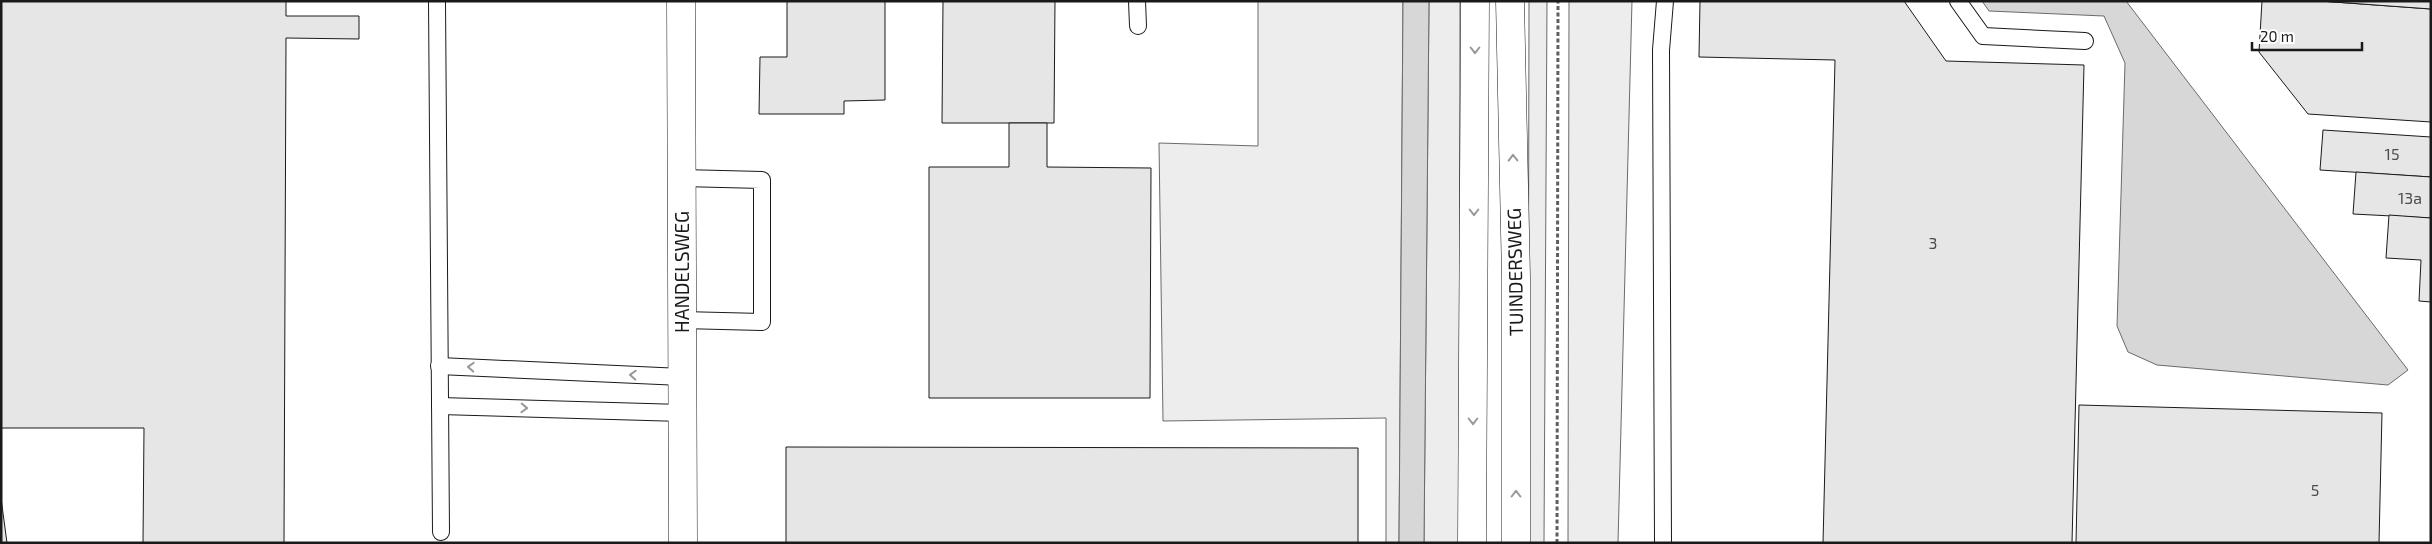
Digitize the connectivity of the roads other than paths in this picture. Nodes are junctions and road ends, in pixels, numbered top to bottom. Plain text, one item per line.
1 (437, 1) edge
2 (681, 1) edge
3 (1137, 1) edge
4 (1476, 1) edge
5 (1510, 1) edge
6 (1665, 1) edge
7 (1958, 1) edge
8 (1138, 26) dead end
9 (2085, 41) dead end
10 (682, 178) junction
11 (682, 320) junction
12 (440, 366) junction
13 (682, 377) junction
14 (440, 406) junction
15 (682, 413) junction
16 (441, 532) dead end
17 (683, 543) edge
18 (1472, 543) edge
19 (1516, 543) edge
20 (1662, 543) edge

1 - 12 lane
2 - 10 main road, HANDELSWEG
3 - 8 lane
4 -> 18 main road
19 -> 5 main road, TUINDERSWEG
6 - 20 lane
7 - 9 lane
10 - 11 main road, HANDELSWEG
10 - 11 lane
11 - 13 main road, HANDELSWEG
13 -> 12 lane
12 - 14 lane
13 - 15 main road, HANDELSWEG
14 -> 15 lane
14 - 16 lane
15 - 17 main road, HANDELSWEG

